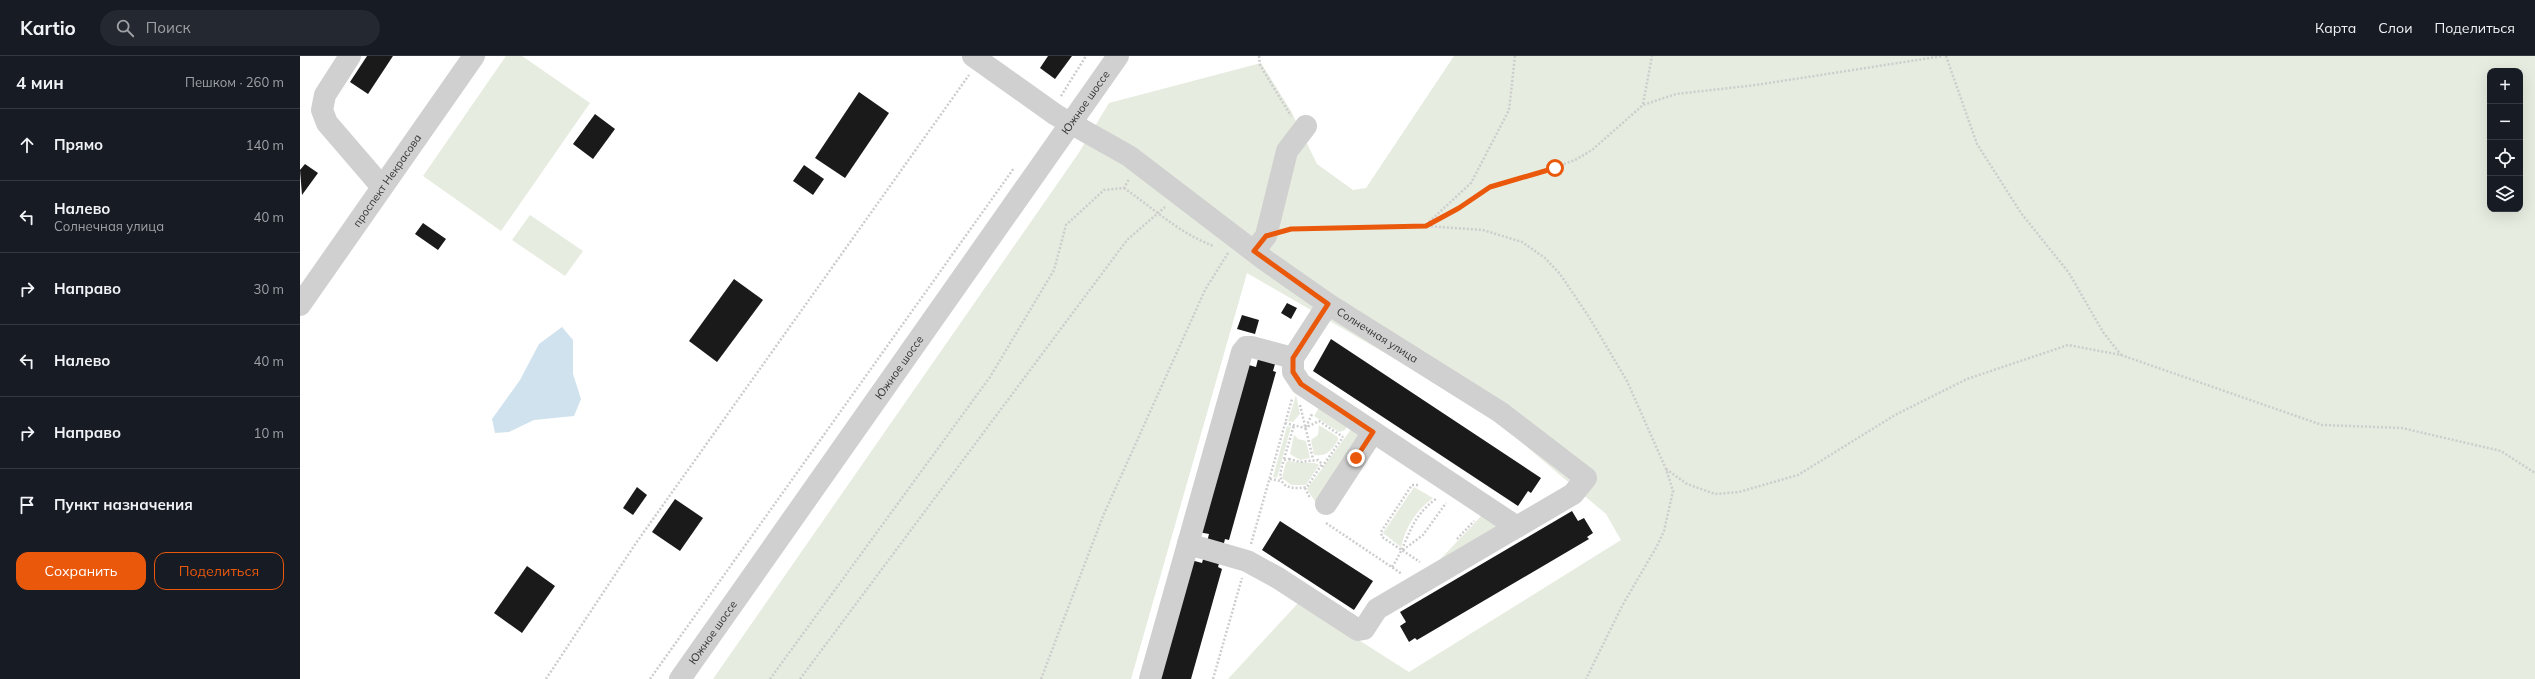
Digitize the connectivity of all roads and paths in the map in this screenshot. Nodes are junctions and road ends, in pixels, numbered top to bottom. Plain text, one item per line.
1 (350, 56) edge
2 (474, 56) edge
3 (1086, 56) edge
4 (1118, 56) edge
5 (1259, 56) edge
6 (1515, 56) edge
7 (1652, 56) edge
8 (1944, 56) edge
9 (976, 58) edge
10 (1643, 105) junction
11 (1064, 119) junction
12 (1302, 132) joint
13 (1139, 163) junction
14 (1015, 167) dead end
15 (382, 187) junction
16 (1124, 188) junction
17 (1158, 212) junction
18 (1426, 226) junction
19 (1260, 244) junction
20 (1221, 246) dead end
21 (1229, 252) dead end
22 (1328, 304) junction
23 (300, 305) edge
24 (2121, 355) junction
25 (1296, 374) junction
26 (1355, 420) junction
27 (1285, 423) junction
28 (1294, 425) junction
29 (1305, 428) junction
30 (1373, 432) junction
31 (1343, 437) junction
32 (1313, 459) junction
33 (1284, 460) junction
34 (1321, 468) junction
35 (1666, 469) junction
36 (2535, 473) edge
37 (1270, 479) junction
38 (1281, 481) junction
39 (1422, 488) dead end
40 (1432, 494) dead end
41 (1437, 498) junction
42 (1326, 504) dead end
43 (1446, 504) junction
44 (1451, 507) dead end
45 (1517, 527) junction
46 (1188, 544) junction
47 (1403, 551) junction
48 (1247, 561) junction
49 (1422, 563) dead end
50 (1392, 567) dead end
51 (546, 679) edge
52 (650, 679) edge
53 (680, 679) edge
54 (770, 679) edge
55 (800, 679) edge
56 (1041, 679) edge
57 (1150, 679) edge
58 (1213, 679) edge
59 (1586, 679) edge

1 - 15 street
2 - 15 street, проспект Некрасова
3 - 11 path
4 - 11 street, Южное шоссе
5 - 12 path
6 - 18 path
7 - 10 path
8 - 10 path
8 - 24 path
9 - 11 street, Солнечная улица
9 - 51 path
10 - 18 path
11 - 13 street, Солнечная улица
11 - 53 street, Южное шоссе
12 - 19 street
13 - 16 path
13 - 19 street, Солнечная улица
14 - 52 path
15 - 23 street, проспект Некрасова
16 - 17 path
16 - 54 path
17 - 20 path
17 - 55 path
18 - 19 path
18 - 35 path
19 - 22 street, Солнечная улица
21 - 56 path
22 - 25 street
22 - 45 street, Солнечная улица
24 - 35 path
24 - 36 path
25 - 26 street
25 - 27 path
25 - 29 path
25 - 46 street
26 - 30 street
26 - 31 path
27 - 28 path
27 - 37 path
28 - 29 path
28 - 33 path
29 - 31 path
29 - 32 path
30 - 42 street
30 - 45 street
31 - 34 path
32 - 33 path
32 - 34 path
33 - 38 path
34 - 38 path
35 - 59 path
37 - 38 path
37 - 48 path
39 - 47 path
40 - 41 path
41 - 43 path
41 - 47 path
43 - 44 path
43 - 47 path
45 - 48 street
46 - 48 street
46 - 57 street
47 - 49 path
47 - 50 path
48 - 58 path

